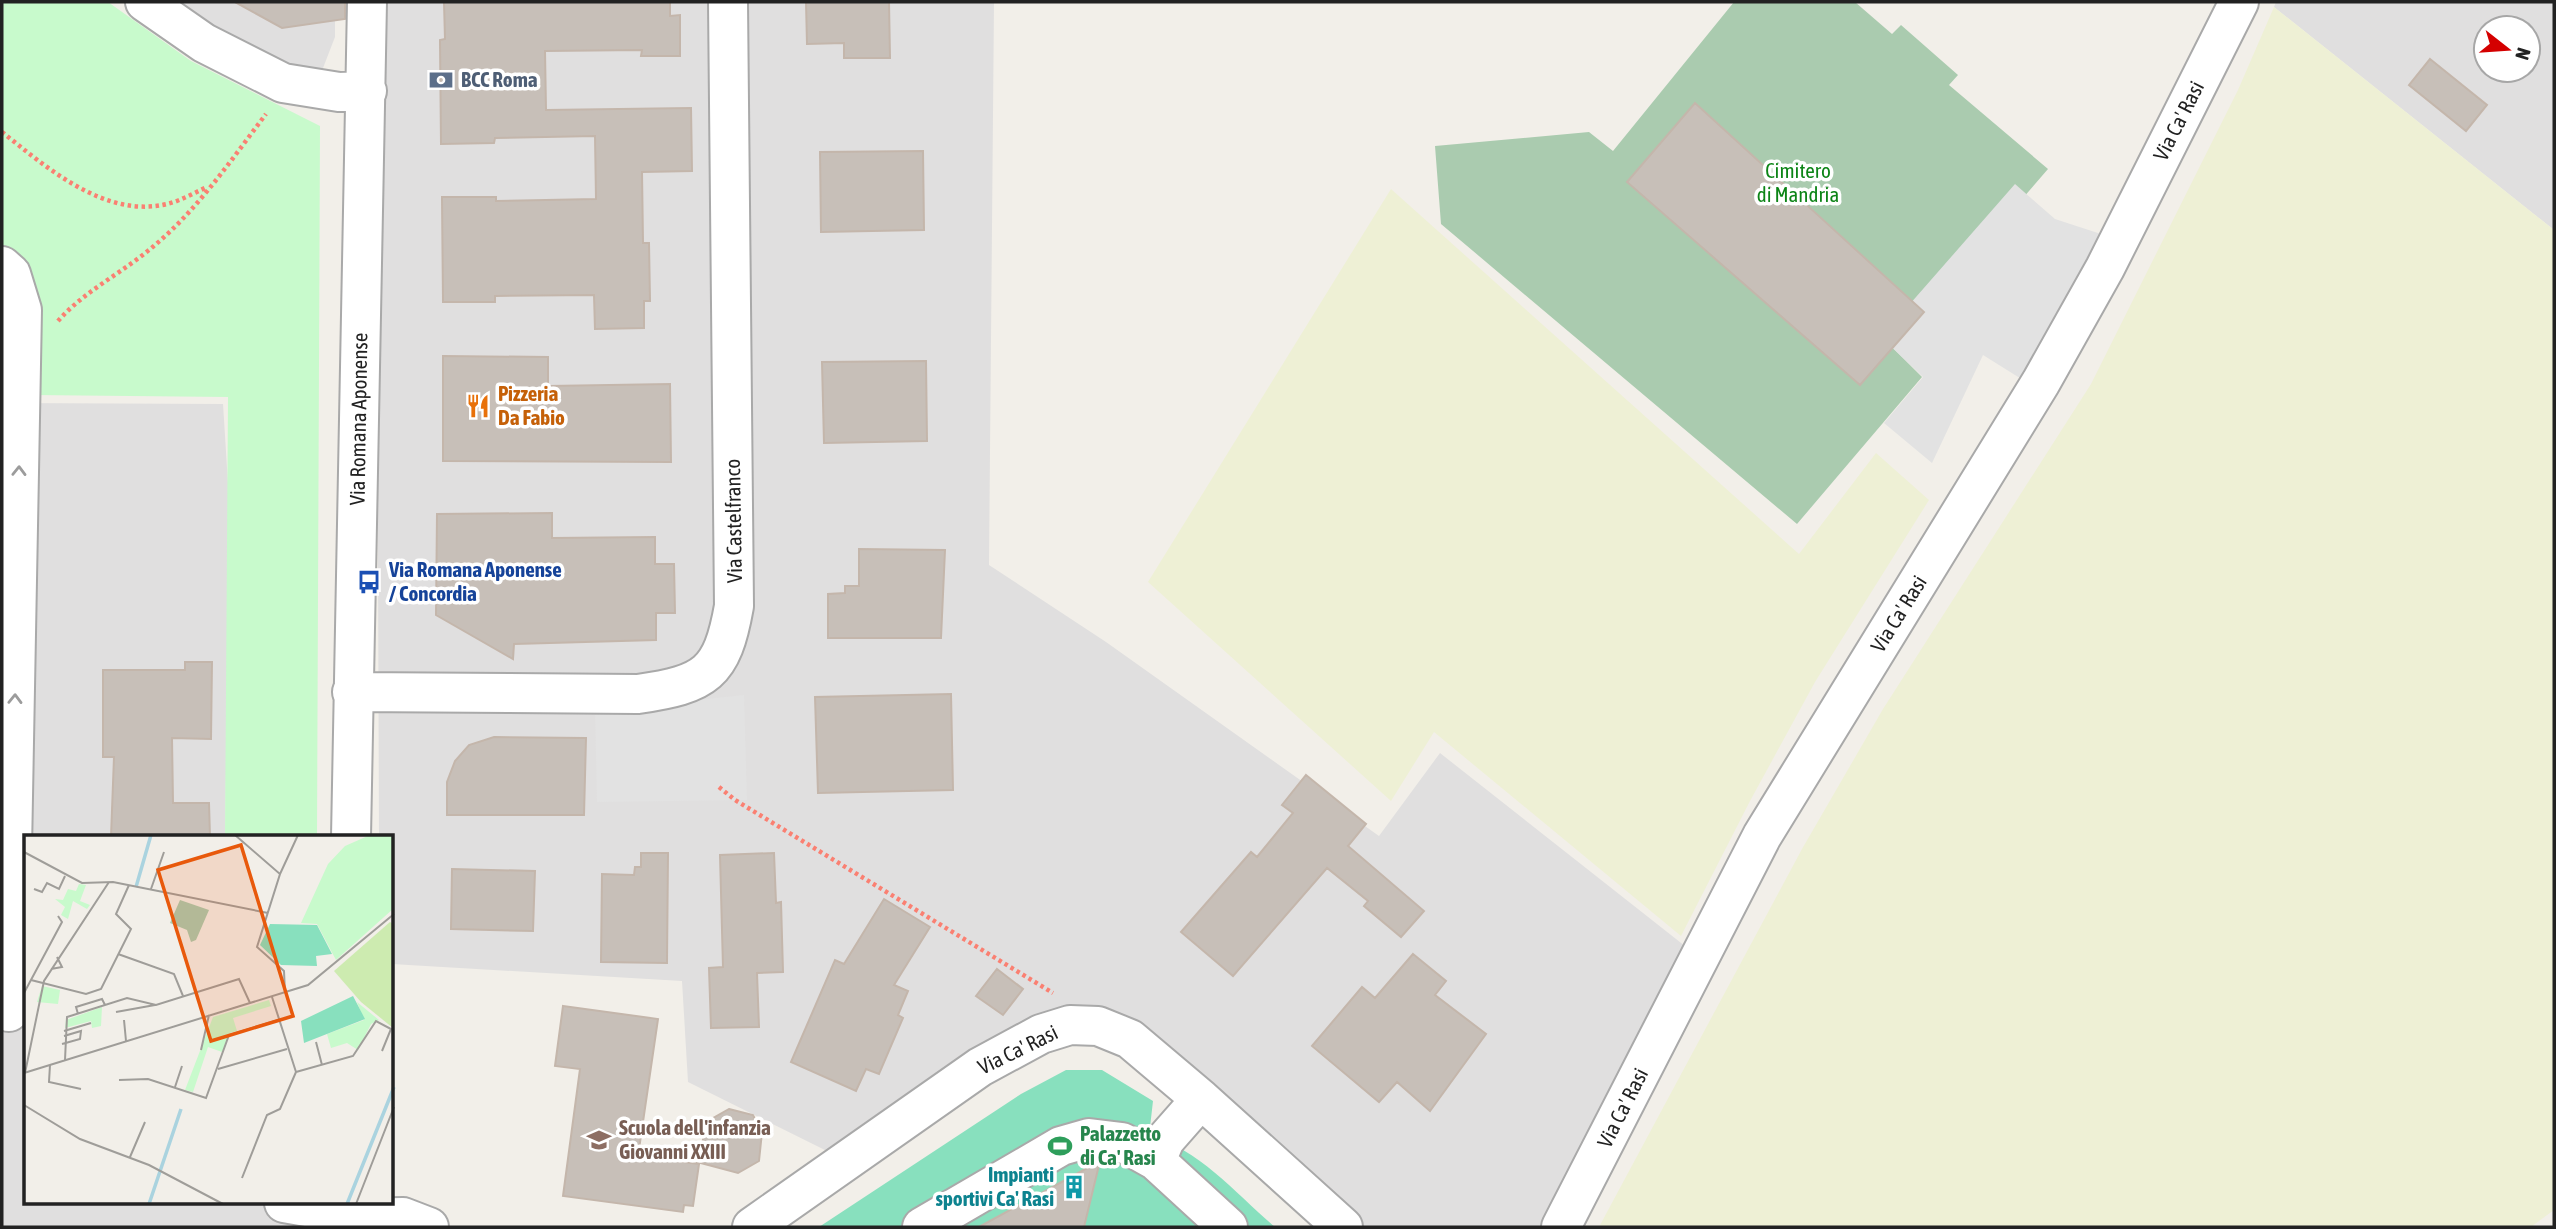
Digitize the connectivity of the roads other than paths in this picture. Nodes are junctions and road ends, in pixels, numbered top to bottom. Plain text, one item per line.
1 (145, 2) edge
2 (367, 2) edge
3 (729, 2) edge
4 (2239, 2) edge
5 (367, 91) junction
6 (2, 266) edge
7 (352, 692) junction
8 (351, 835) edge
9 (12, 1012) edge
10 (1201, 1099) junction
11 (1156, 1161) junction
12 (290, 1204) edge
13 (352, 1214) edge
14 (429, 1227) edge
15 (752, 1227) edge
16 (922, 1227) edge
17 (1228, 1227) edge
18 (1343, 1227) edge
19 (1561, 1227) edge

1 - 5 street
2 - 5 street, Via Romana Aponense
3 - 7 street, Via Castelfranco
4 - 19 street, Via Ca' Rasi
5 - 7 street, Via Romana Aponense
9 -> 6 street
7 - 8 street, Via Romana Aponense
10 - 11 street
10 - 15 street, Via Ca' Rasi
10 - 18 street, Via Ca' Rasi
11 - 16 street
11 - 17 street
12 - 13 street
13 - 14 street

